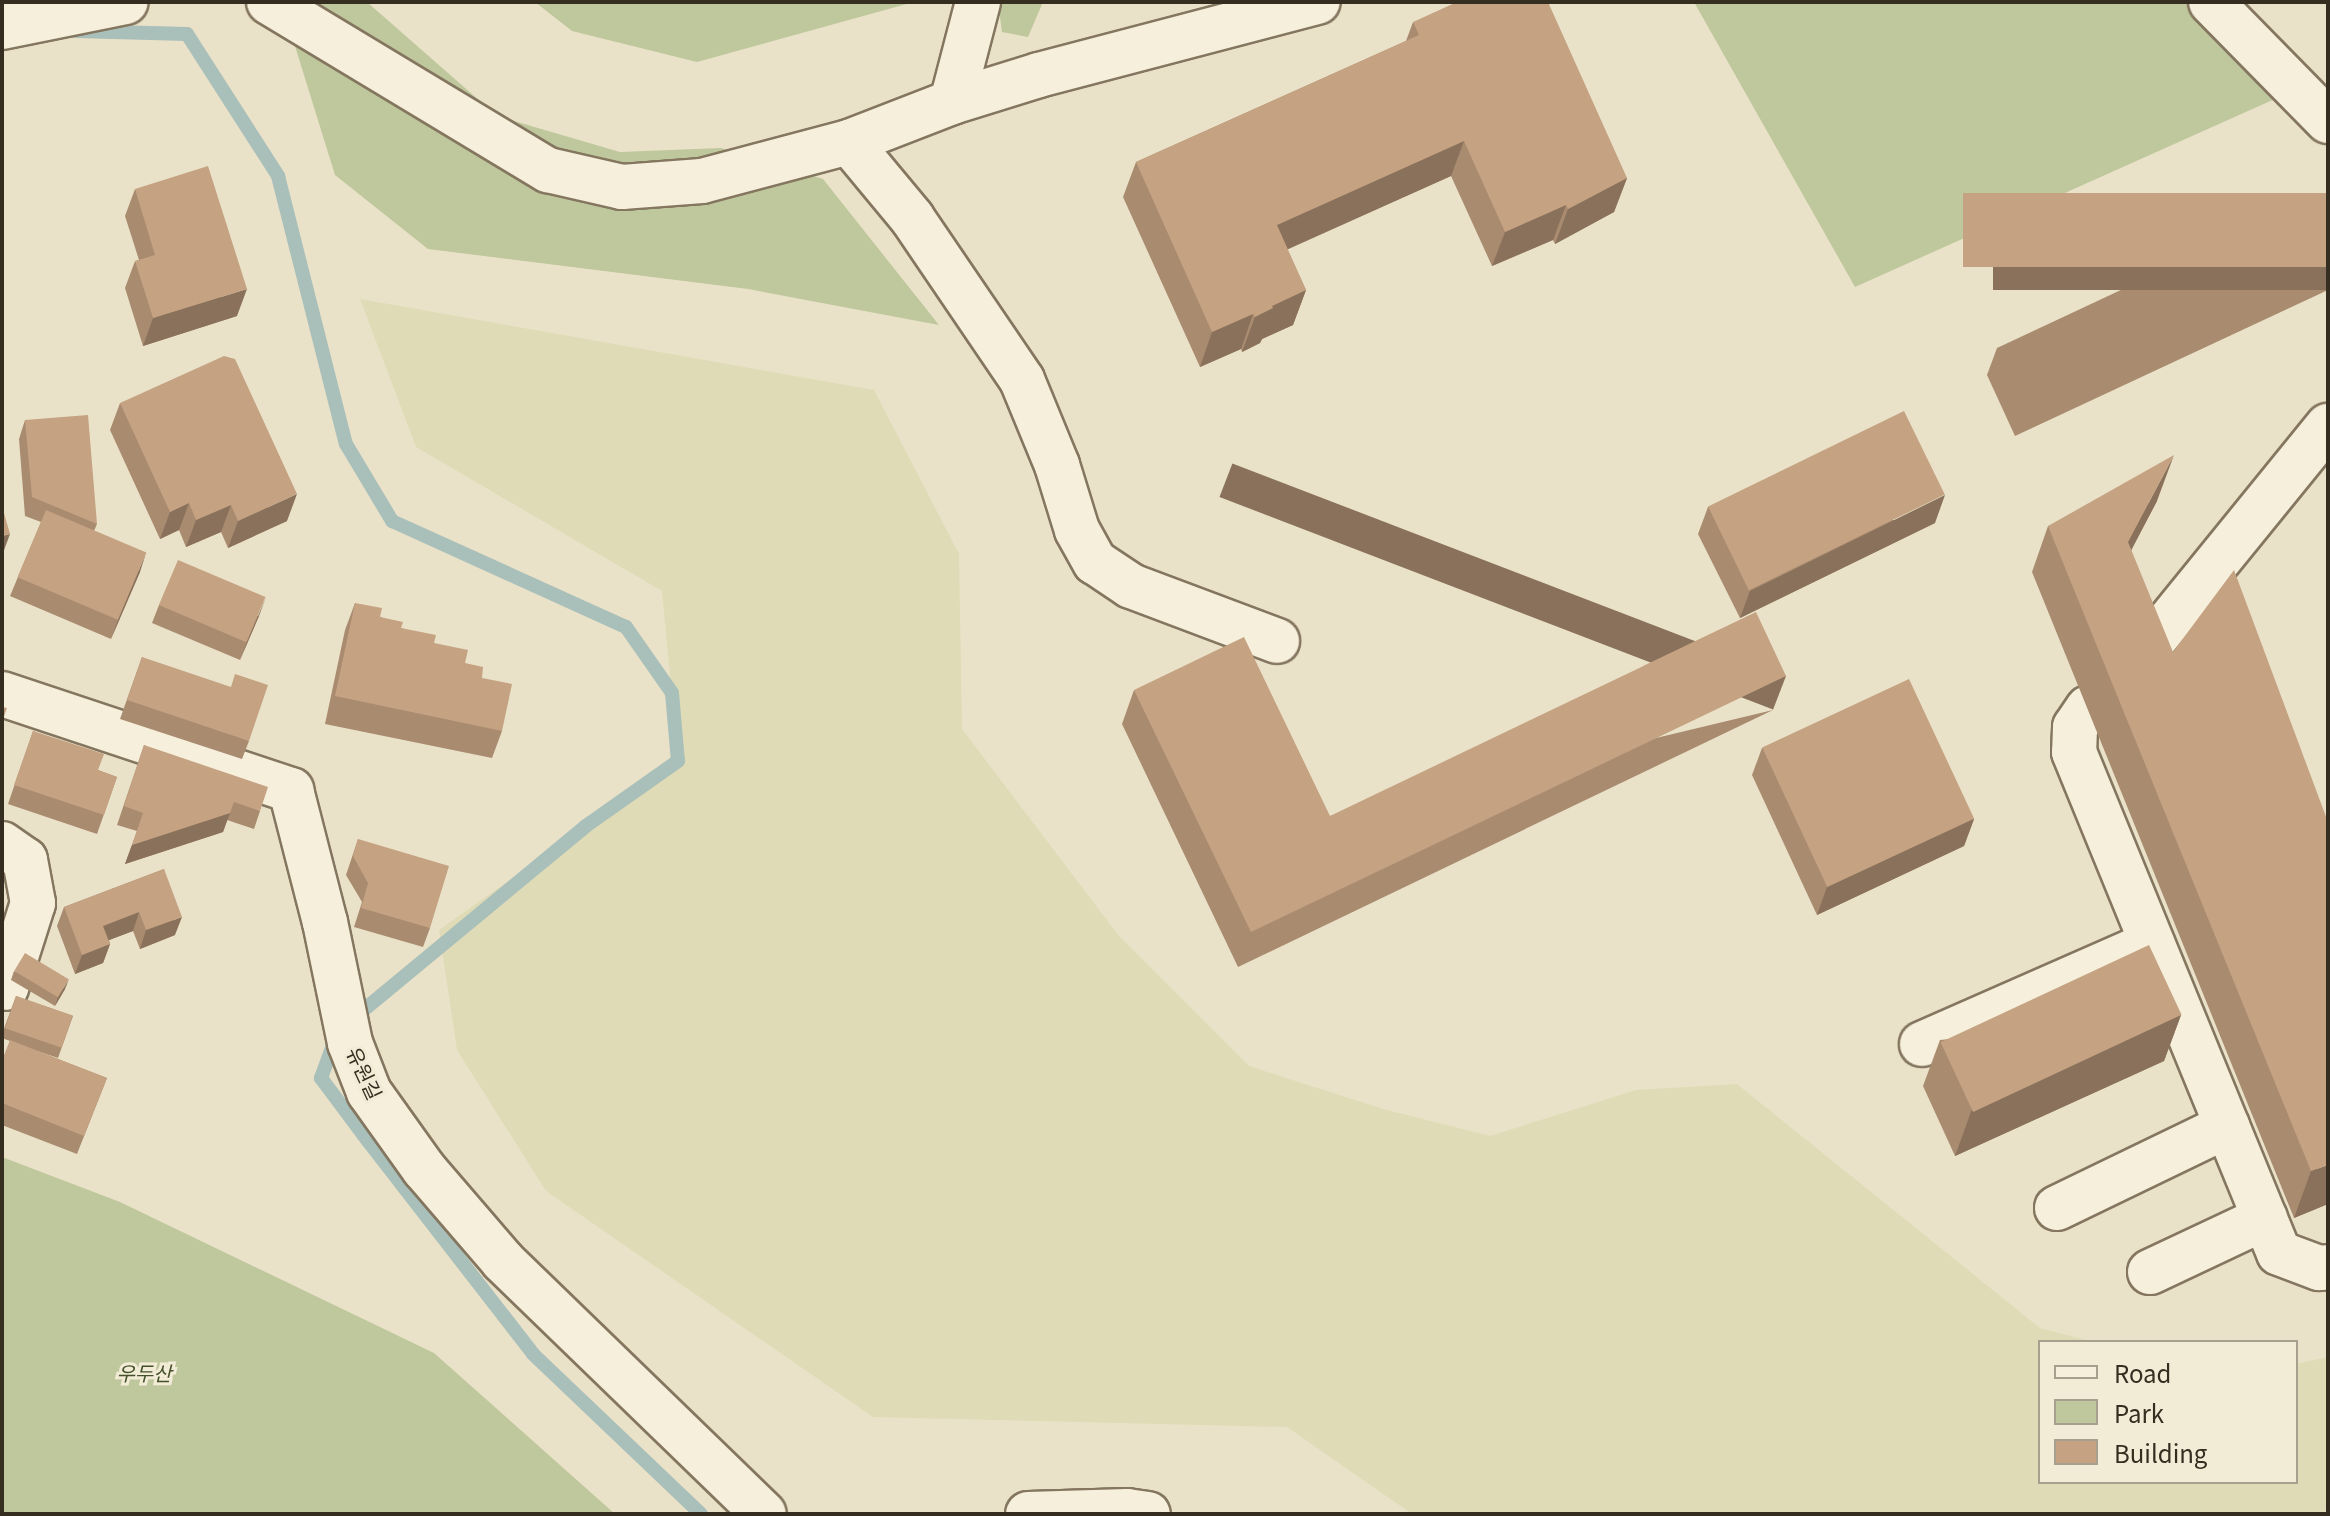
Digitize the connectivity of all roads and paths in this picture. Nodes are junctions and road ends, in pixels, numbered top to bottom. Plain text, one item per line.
1 (126, 2) edge
2 (269, 2) edge
3 (978, 2) edge
4 (1318, 2) edge
5 (2211, 2) edge
6 (2, 27) edge
7 (952, 102) junction
8 (2328, 121) edge
9 (849, 142) junction
10 (2328, 426) edge
11 (1277, 641) dead end
12 (2140, 657) edge
13 (2, 694) edge
14 (2088, 708) dead end
15 (2, 844) edge
16 (2152, 943) junction
17 (6, 988) dead end
18 (1922, 1044) dead end
19 (2227, 1126) junction
20 (2057, 1208) dead end
21 (2265, 1218) junction
22 (2328, 1267) edge
23 (2150, 1272) dead end
24 (764, 1514) edge
25 (1028, 1514) edge
26 (1148, 1514) edge

1 - 6 street
2 - 9 street
3 - 7 street
4 - 7 street
5 - 8 street
7 - 9 street
9 - 11 street
10 - 12 street
13 - 24 street, 유원길
14 - 16 street
15 - 17 street
16 - 18 street
16 - 19 street
19 - 20 street
19 - 21 street
21 - 22 street
21 - 23 street
25 - 26 street

